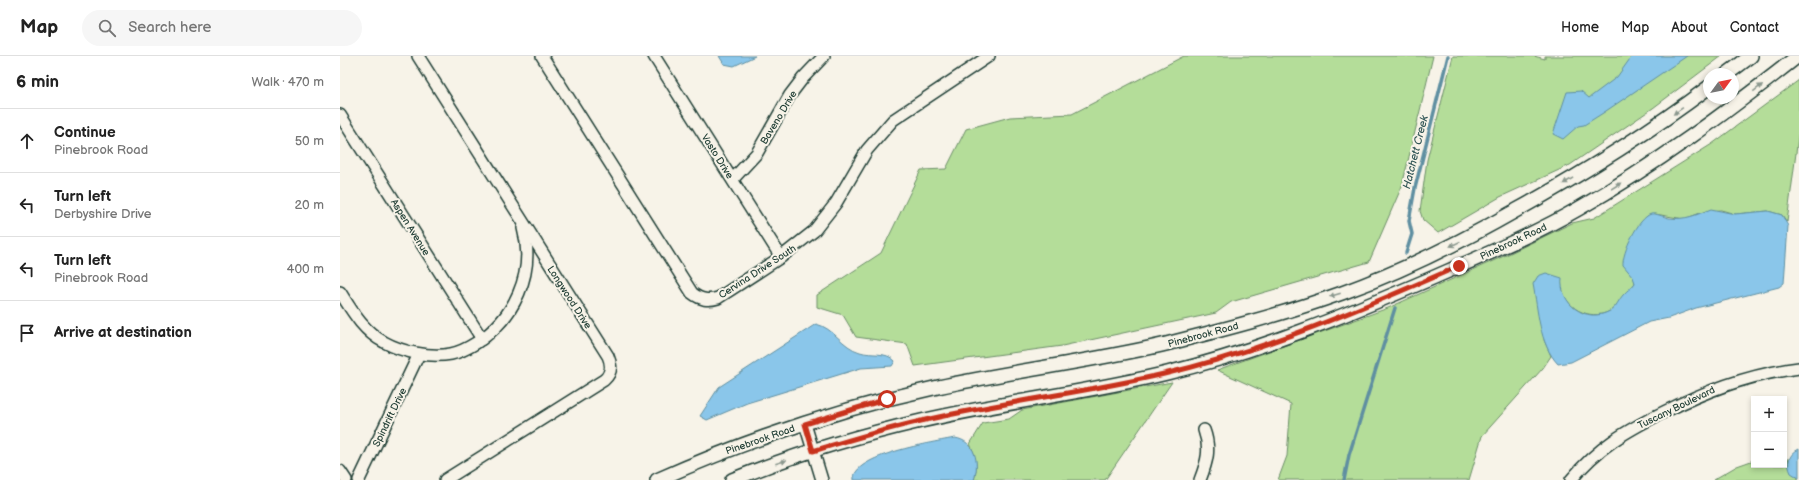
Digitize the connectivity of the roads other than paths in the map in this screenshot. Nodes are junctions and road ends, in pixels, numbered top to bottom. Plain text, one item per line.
1 (414, 56) edge
2 (654, 56) edge
3 (824, 56) edge
4 (989, 56) edge
5 (1751, 56) edge
6 (1798, 56) edge
7 (545, 57) edge
8 (974, 60) edge
9 (421, 61) edge
10 (1735, 68) edge
11 (1703, 92) edge
12 (340, 115) edge
13 (733, 179) junction
14 (520, 220) junction
15 (781, 256) junction
16 (340, 292) edge
17 (482, 340) junction
18 (419, 354) junction
19 (1799, 368) edge
20 (805, 424) junction
21 (1204, 430) dead end
22 (813, 451) junction
23 (340, 471) edge
24 (346, 480) edge
25 (359, 480) edge
26 (445, 480) edge
27 (657, 480) edge
28 (732, 480) edge
29 (822, 480) edge
30 (1200, 480) edge
31 (1571, 480) edge

1 - 9 street, Longwood Drive
2 - 13 street, Vasto Drive
3 - 13 street, Baveno Drive
4 - 8 street, Cervina Drive South
5 - 10 street
22 -> 6 street, Pinebrook Road
7 - 15 street, Cervina Drive South
8 - 15 street, Cervina Drive South
9 - 14 street, Longwood Drive
11 -> 20 street, Pinebrook Road
12 - 17 street, Aspen Avenue
13 - 15 street, Vasto Drive
14 - 17 street
14 - 26 street, Longwood Drive
16 - 18 street
17 - 18 street
18 - 25 street, Spindrift Drive
19 - 31 street, Tuscany Boulevard
20 - 22 street
20 - 27 street, Pinebrook Road
21 - 30 street
28 -> 22 street, Pinebrook Road
22 - 29 street
23 - 24 street

